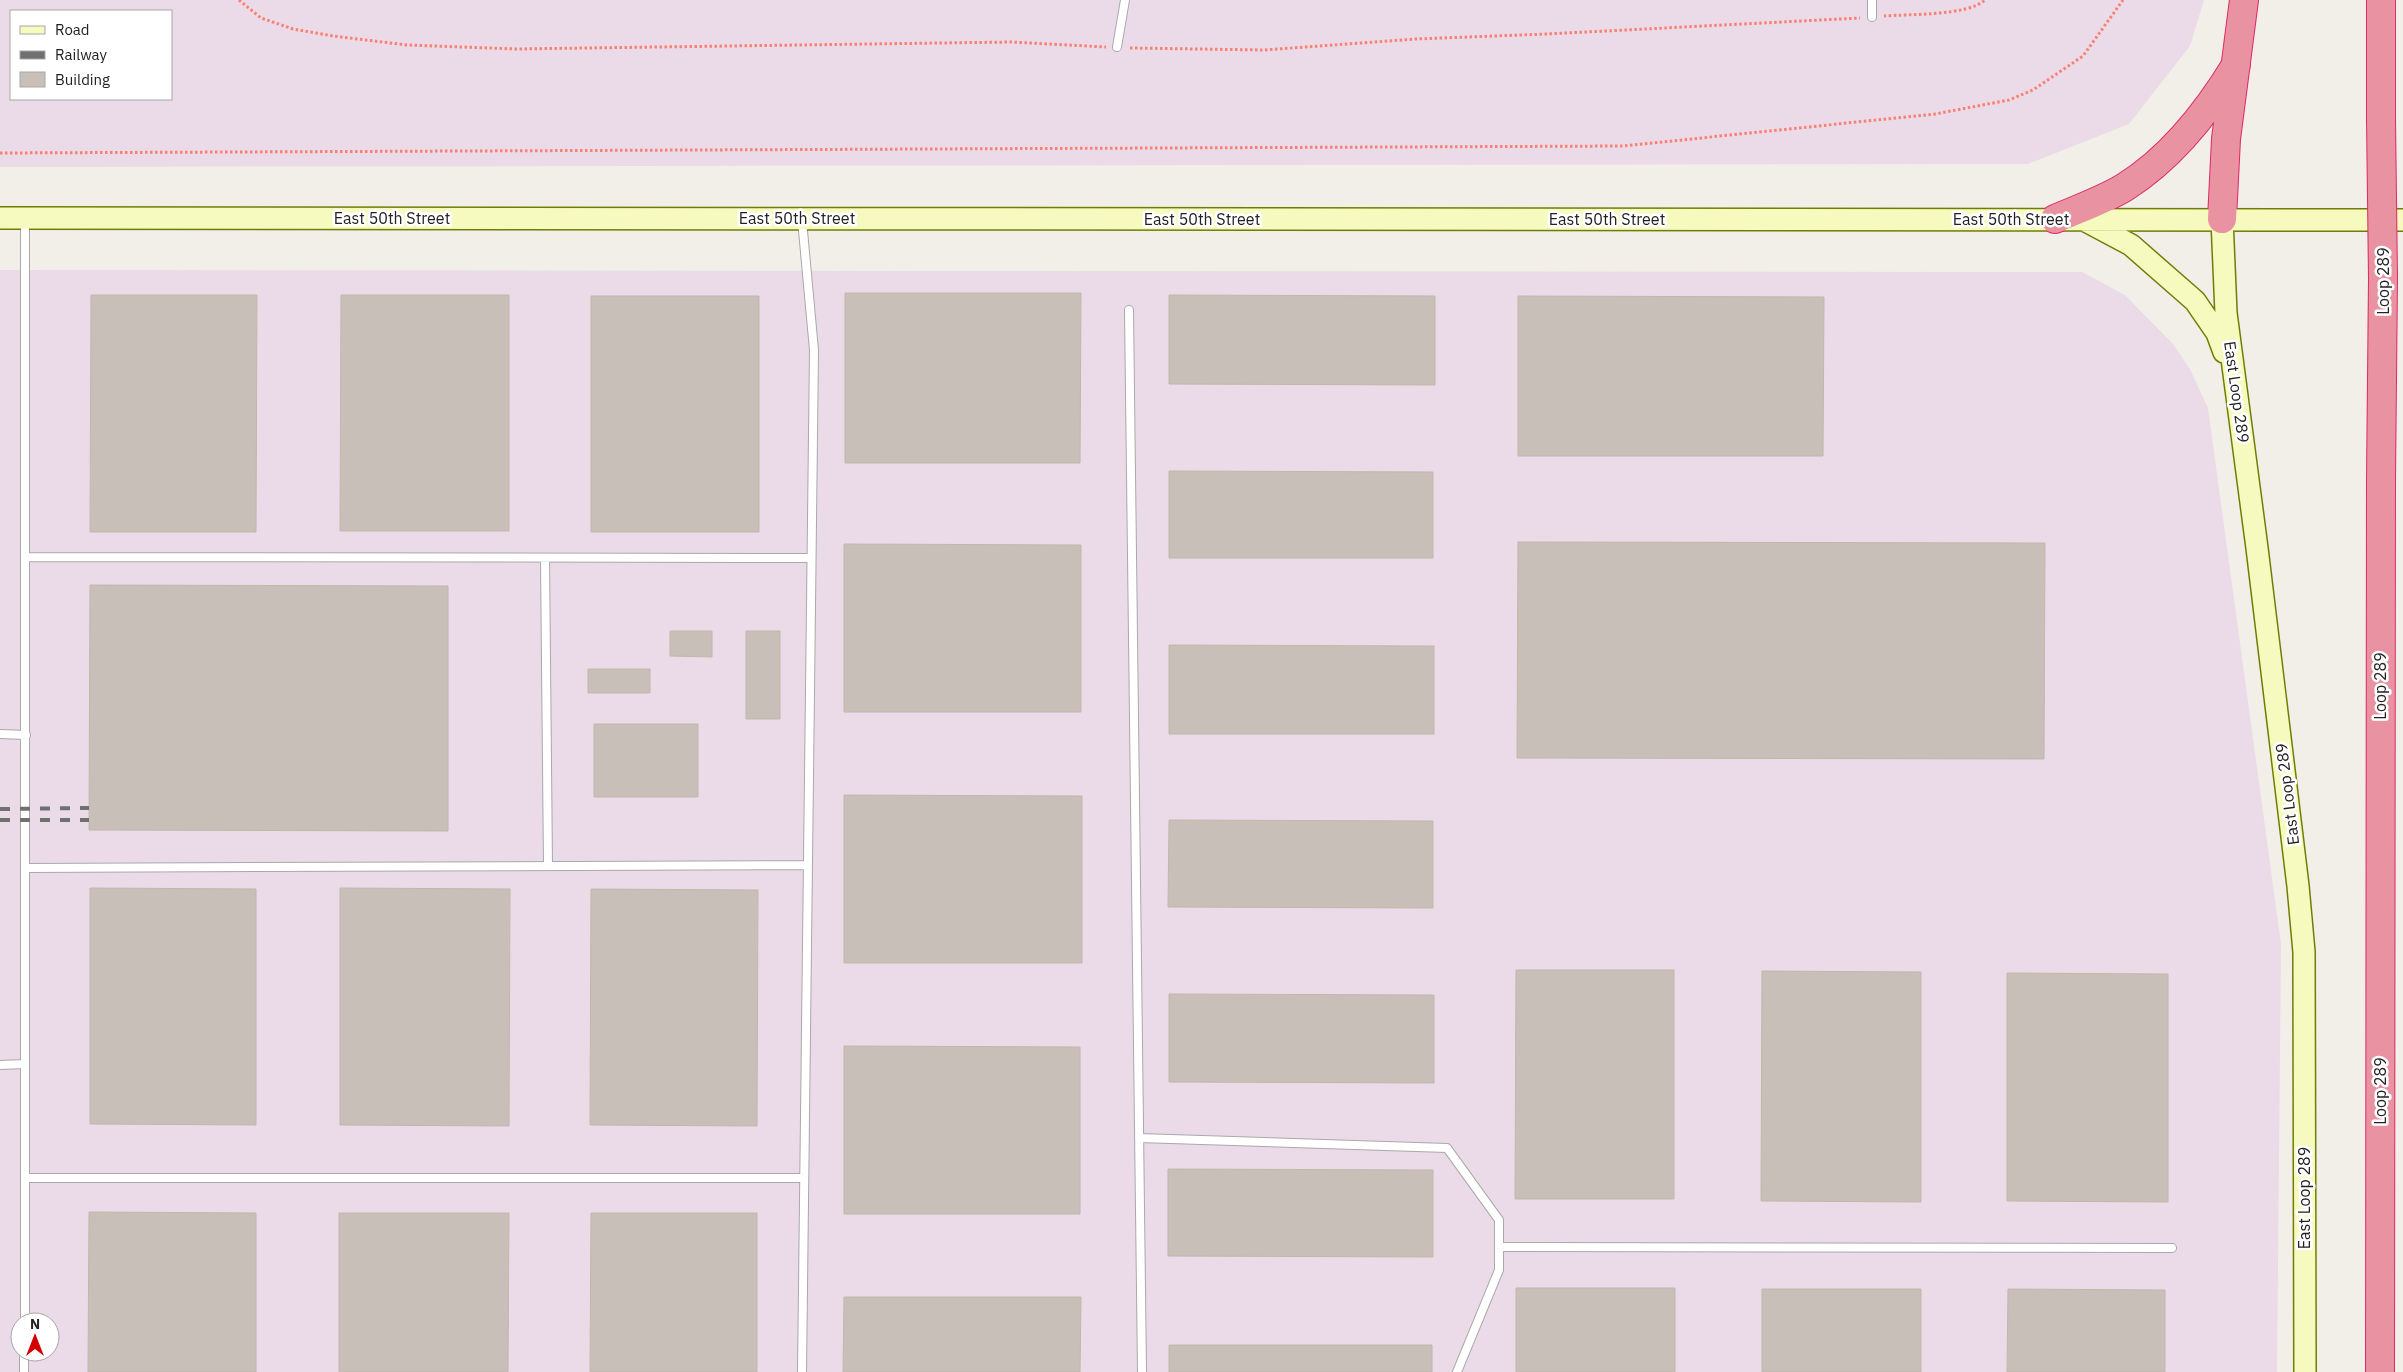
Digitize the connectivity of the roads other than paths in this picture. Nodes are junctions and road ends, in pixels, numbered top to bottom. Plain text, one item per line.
1 (1125, 0) edge
2 (1872, 0) edge
3 (2244, 0) edge
4 (2381, 0) edge
5 (1872, 17) dead end
6 (1117, 48) dead end
7 (2236, 65) junction
8 (0, 218) edge
9 (25, 218) junction
10 (802, 218) junction
11 (2055, 219) junction
12 (2082, 219) junction
13 (2222, 219) junction
14 (2403, 220) edge
15 (1129, 310) dead end
16 (2237, 386) junction
17 (25, 557) junction
18 (545, 558) junction
19 (811, 558) junction
20 (0, 734) edge
21 (26, 735) junction
22 (808, 865) junction
23 (548, 866) junction
24 (26, 868) junction
25 (25, 1064) junction
26 (0, 1065) edge
27 (1139, 1138) junction
28 (25, 1178) junction
29 (804, 1178) junction
30 (1499, 1247) junction
31 (2172, 1248) dead end
32 (24, 1312) edge
33 (802, 1372) edge
34 (1142, 1372) edge
35 (1456, 1372) edge
36 (2305, 1372) edge
37 (2380, 1372) edge

1 - 6 lane
2 - 5 lane
3 - 7 highway
4 - 37 highway, Loop 289, bridge
7 - 11 highway
7 - 13 highway
8 - 9 main road, East 50th Street
9 - 10 main road, East 50th Street
9 - 17 lane
10 - 11 main road, East 50th Street
10 - 19 lane
11 - 12 main road, East 50th Street
12 - 13 main road, East 50th Street
12 - 16 main road
13 - 14 main road, East 50th Street
13 - 16 main road, East Loop 289
15 - 27 lane
16 - 36 main road, East Loop 289
17 - 18 lane
17 - 21 lane
18 - 19 lane
18 - 23 lane
19 - 22 lane
20 - 21 lane
21 - 24 lane
22 - 23 lane
22 - 29 lane
23 - 24 lane
24 - 25 lane
25 - 26 lane
25 - 28 lane
27 - 30 lane
27 - 34 lane
28 - 29 lane
28 - 32 lane
29 - 33 lane
30 - 31 lane
30 - 35 lane

